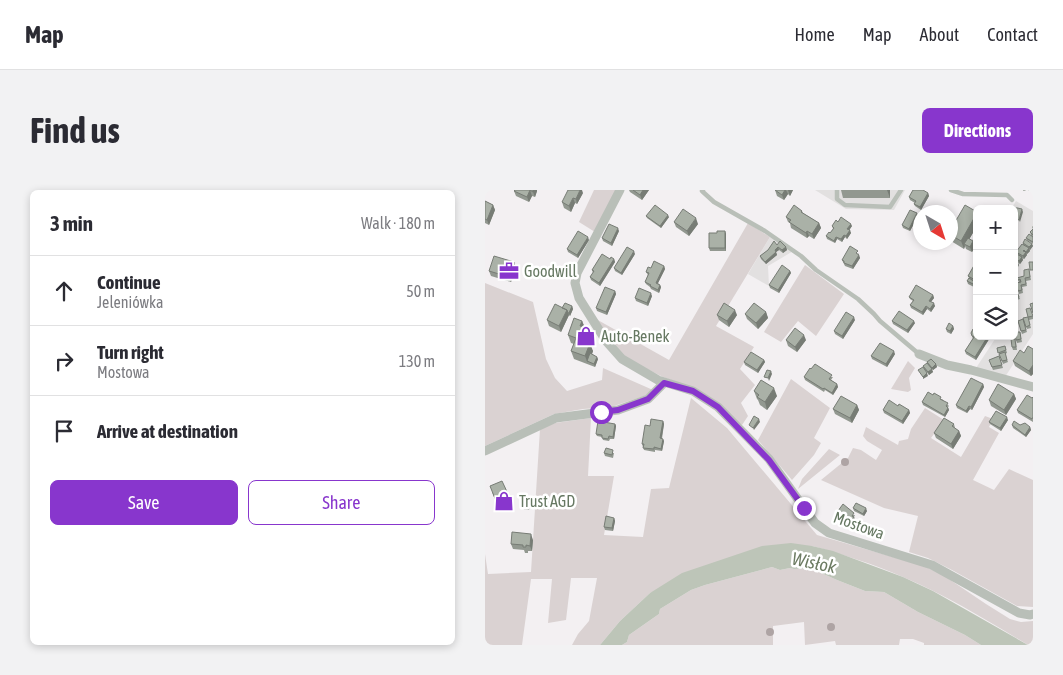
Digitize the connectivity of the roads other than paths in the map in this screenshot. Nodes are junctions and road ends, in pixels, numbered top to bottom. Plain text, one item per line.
1 (621, 190) edge
2 (703, 190) edge
3 (837, 190) edge
4 (901, 190) edge
5 (951, 190) edge
6 (1012, 200) dead end
7 (919, 354) joint
8 (664, 383) junction
9 (1033, 387) edge
10 (485, 451) edge
11 (1033, 614) edge

1 - 8 street, Mostowa
2 - 7 lane
3 - 4 lane
5 - 6 lane
7 - 9 street
8 - 10 street
8 - 11 street, Mostowa

